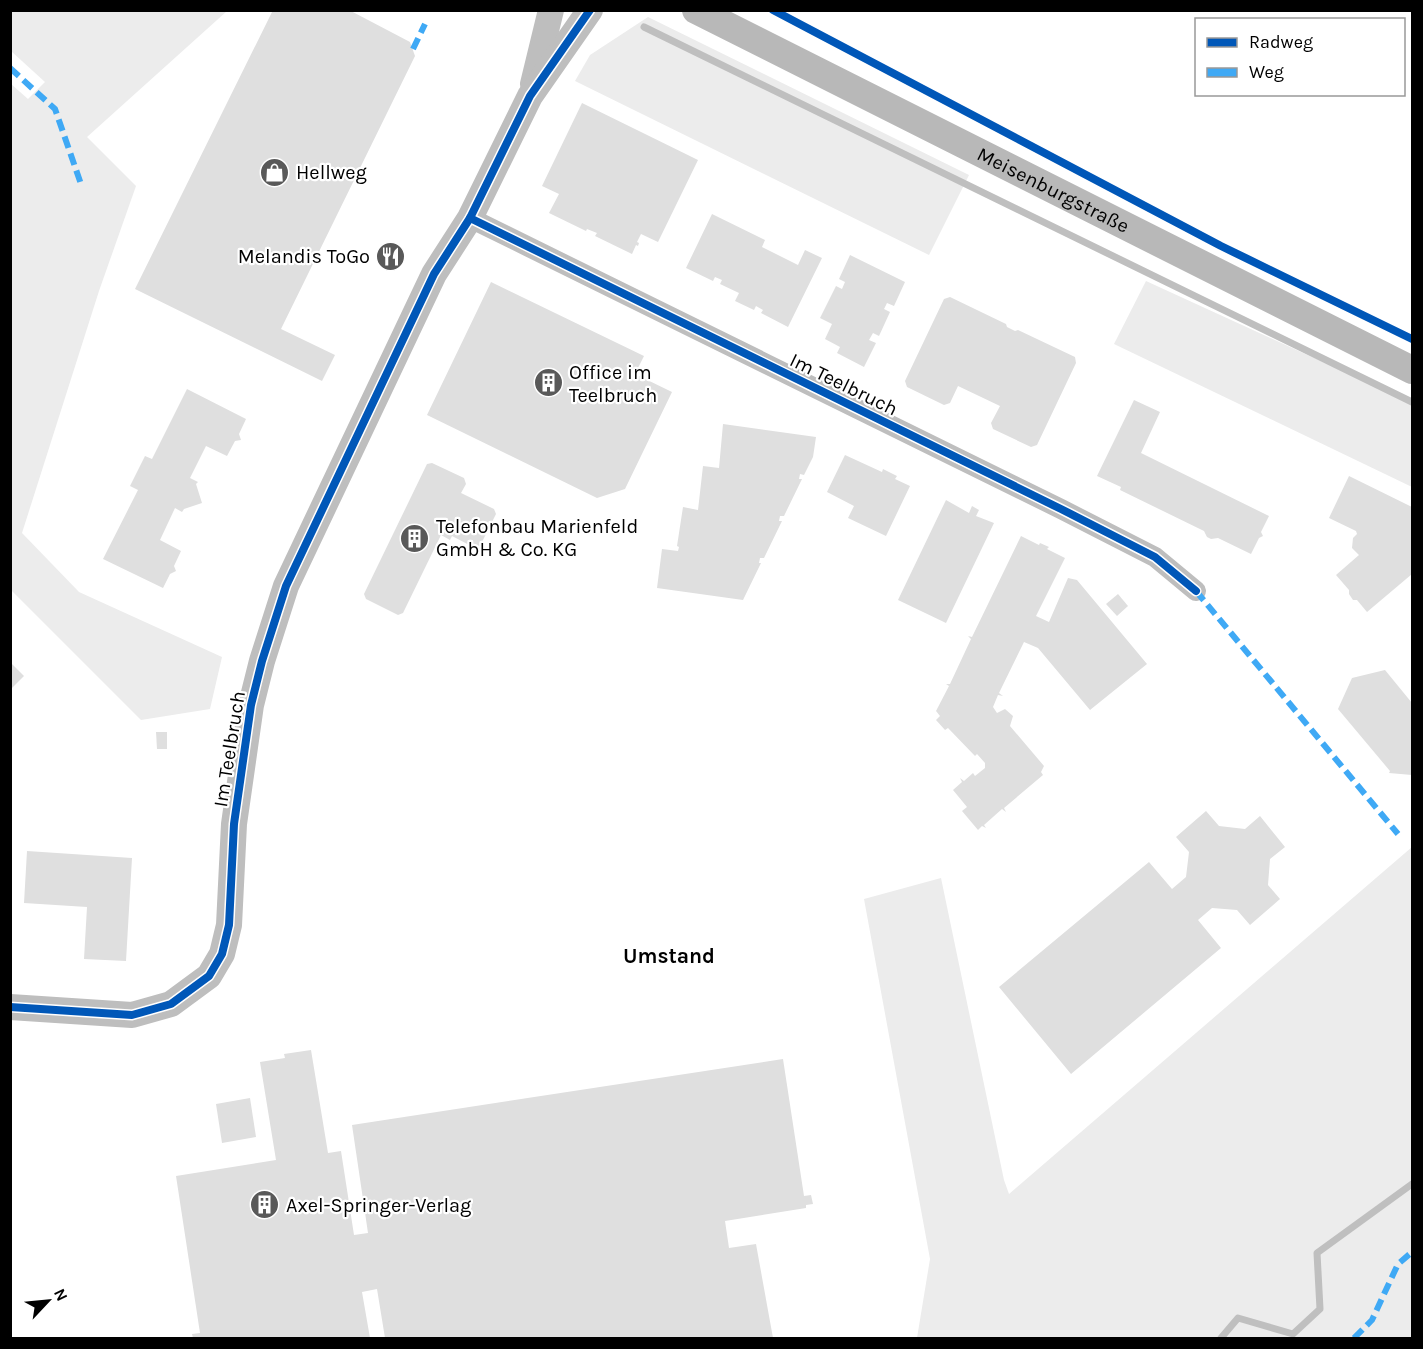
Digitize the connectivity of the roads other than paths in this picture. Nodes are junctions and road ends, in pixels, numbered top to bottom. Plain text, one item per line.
1 (551, 10) edge
2 (590, 10) edge
3 (696, 10) edge
4 (530, 96) junction
5 (470, 218) junction
6 (1413, 370) edge
7 (1196, 591) dead end
8 (10, 1007) edge

1 - 4 street, Im Teelbruch
2 - 4 street, Im Teelbruch
3 - 6 main road, Meisenburgstraße
4 - 5 street, Im Teelbruch
5 - 7 street, Im Teelbruch
5 - 8 street, Im Teelbruch

